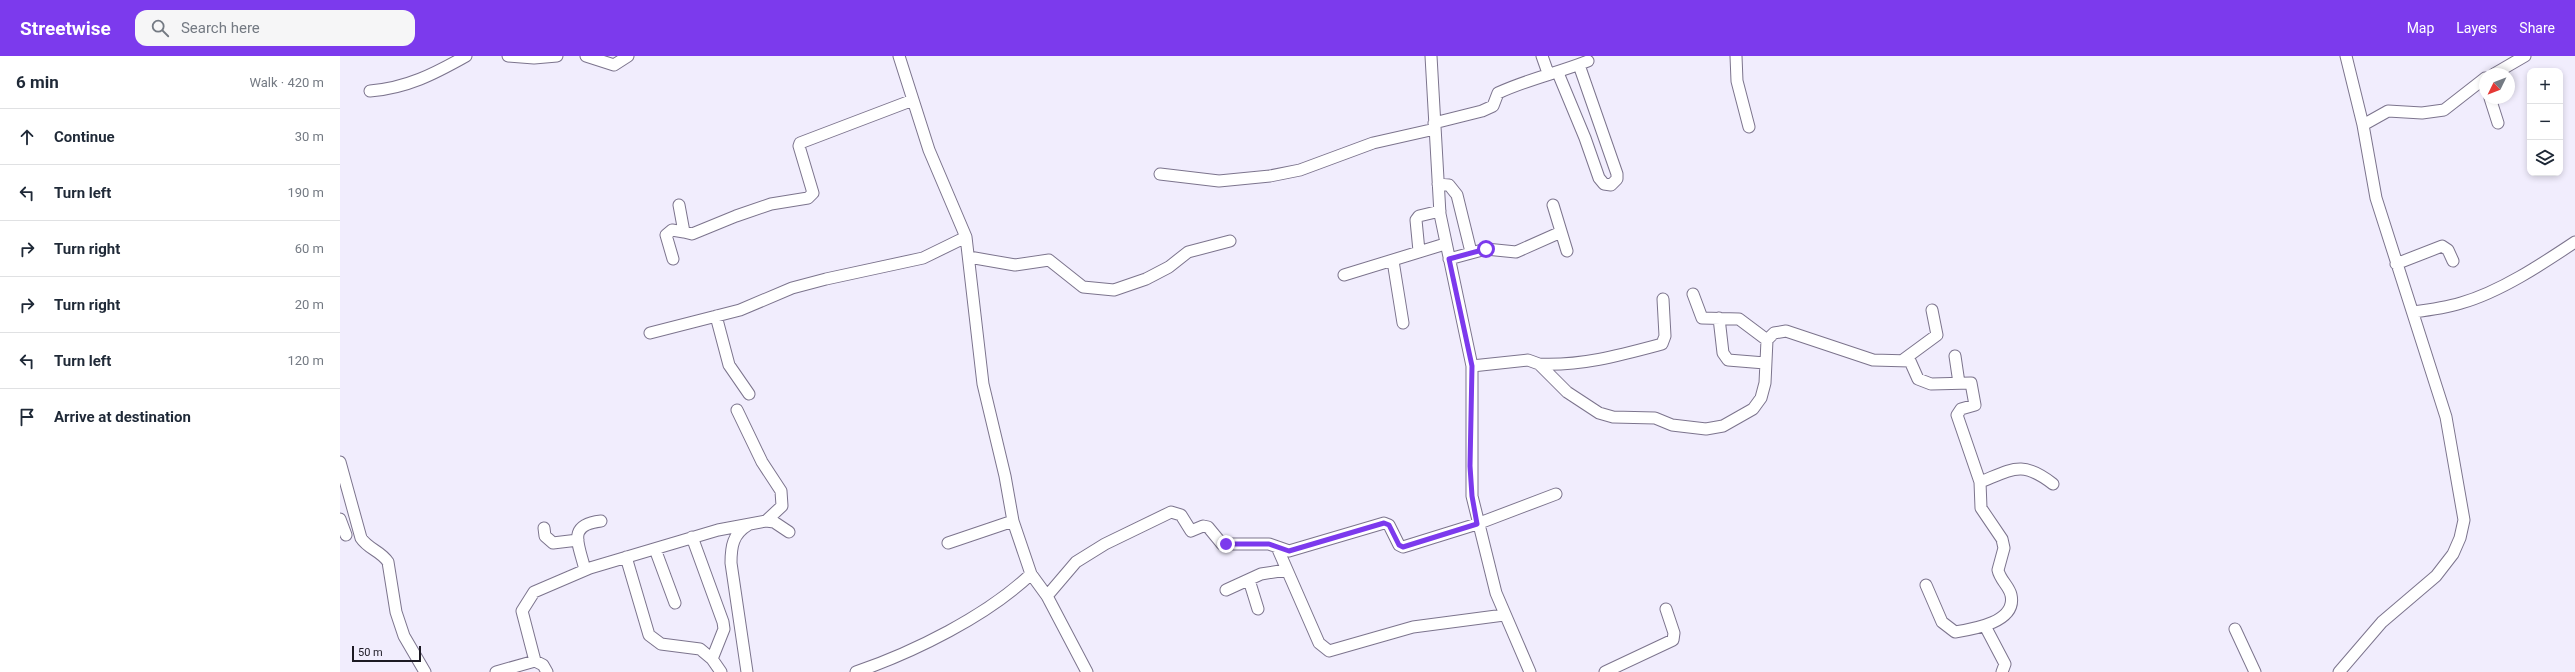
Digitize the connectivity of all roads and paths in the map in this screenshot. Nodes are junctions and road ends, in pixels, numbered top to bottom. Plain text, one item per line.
1 (466, 56) edge
2 (508, 56) edge
3 (557, 56) edge
4 (586, 56) edge
5 (628, 56) edge
6 (899, 56) edge
7 (1431, 56) edge
8 (1542, 56) edge
9 (1736, 56) edge
10 (2346, 56) edge
11 (2525, 56) edge
12 (2504, 68) edge
13 (1553, 73) junction
14 (2479, 84) edge
15 (370, 91) dead end
16 (913, 100) junction
17 (2492, 104) edge
18 (2498, 123) dead end
19 (2363, 125) junction
20 (1434, 126) junction
21 (1748, 127) dead end
22 (1160, 174) dead end
23 (1438, 184) junction
24 (679, 205) dead end
25 (1553, 205) dead end
26 (1440, 211) junction
27 (684, 232) junction
28 (1561, 232) junction
29 (966, 237) junction
30 (1230, 241) dead end
31 (2575, 242) edge
32 (1445, 244) junction
33 (1419, 251) junction
34 (1567, 251) dead end
35 (1471, 252) junction
36 (969, 257) junction
37 (673, 259) dead end
38 (1449, 259) junction
39 (1393, 261) junction
40 (2453, 261) dead end
41 (2396, 264) junction
42 (1344, 275) dead end
43 (1693, 294) dead end
44 (1663, 299) dead end
45 (1932, 310) dead end
46 (2413, 312) junction
47 (716, 316) junction
48 (1719, 318) junction
49 (1403, 323) dead end
50 (650, 333) dead end
51 (1767, 340) junction
52 (1955, 356) dead end
53 (1902, 360) junction
54 (1765, 363) junction
55 (1539, 364) junction
56 (1472, 366) junction
57 (1959, 383) junction
58 (749, 394) dead end
59 (737, 410) dead end
60 (340, 462) edge
61 (1980, 482) junction
62 (2053, 484) dead end
63 (1556, 494) dead end
64 (340, 519) edge
65 (601, 521) dead end
66 (766, 521) junction
67 (1013, 522) junction
68 (1477, 524) junction
69 (749, 525) junction
70 (544, 528) dead end
71 (789, 532) dead end
72 (346, 535) dead end
73 (692, 537) junction
74 (578, 540) junction
75 (948, 543) dead end
76 (1277, 547) junction
77 (655, 549) junction
78 (626, 557) junction
79 (585, 570) junction
80 (1286, 570) junction
81 (1031, 574) junction
82 (1249, 580) junction
83 (1926, 585) dead end
84 (1226, 590) dead end
85 (1047, 596) junction
86 (675, 603) dead end
87 (1258, 609) dead end
88 (1666, 609) dead end
89 (1504, 615) junction
90 (1985, 626) junction
91 (2235, 628) dead end
92 (712, 659) junction
93 (535, 662) junction
94 (519, 669) edge
95 (425, 672) edge
96 (496, 672) edge
97 (547, 672) edge
98 (721, 672) edge
99 (746, 672) edge
100 (856, 672) edge
101 (1087, 672) edge
102 (1530, 672) edge
103 (1606, 672) edge
104 (2002, 672) edge
105 (2255, 672) edge
106 (2339, 672) edge

1 - 15 street
2 - 3 street
4 - 5 street
6 - 16 street
7 - 20 street
8 - 13 street
9 - 21 street
10 - 19 street
11 - 12 street
13 - 13 street
13 - 20 street
14 - 19 street
16 - 27 street
16 - 29 street
17 - 18 street
19 - 41 street
20 - 22 street
20 - 23 street
23 - 26 street
23 - 35 street
24 - 27 street
25 - 28 street
26 - 32 street
26 - 33 street
27 - 37 street
28 - 34 street
28 - 35 street
29 - 36 street
29 - 47 street
30 - 36 street
31 - 46 street
32 - 33 street
32 - 38 street
33 - 39 street
35 - 38 street
36 - 67 street
38 - 56 street
39 - 42 street
39 - 49 street
40 - 41 street
41 - 46 street
43 - 48 street
44 - 55 street
45 - 53 street
46 - 106 street
47 - 50 street
47 - 58 street
48 - 51 street
48 - 54 street
51 - 53 street
51 - 54 street
52 - 57 street
53 - 57 street
54 - 55 street
55 - 56 street
56 - 68 street
57 - 61 street
59 - 66 street
60 - 95 street
61 - 62 street
61 - 90 street
63 - 68 street
64 - 72 street
65 - 74 street
66 - 69 street
66 - 71 street
67 - 75 street
67 - 81 street
68 - 76 street
68 - 89 street
69 - 73 street
69 - 99 street
70 - 74 street
73 - 77 street
73 - 92 street
74 - 79 street
76 - 80 street
76 - 85 street
77 - 78 street
77 - 86 street
78 - 79 street
78 - 92 street
79 - 93 street
80 - 82 street
80 - 89 street
81 - 85 street
81 - 100 street
82 - 84 street
82 - 87 street
83 - 90 street
85 - 101 street
88 - 103 street
89 - 102 street
90 - 104 street
91 - 105 street
92 - 98 street
93 - 94 street
93 - 97 street
94 - 96 street

